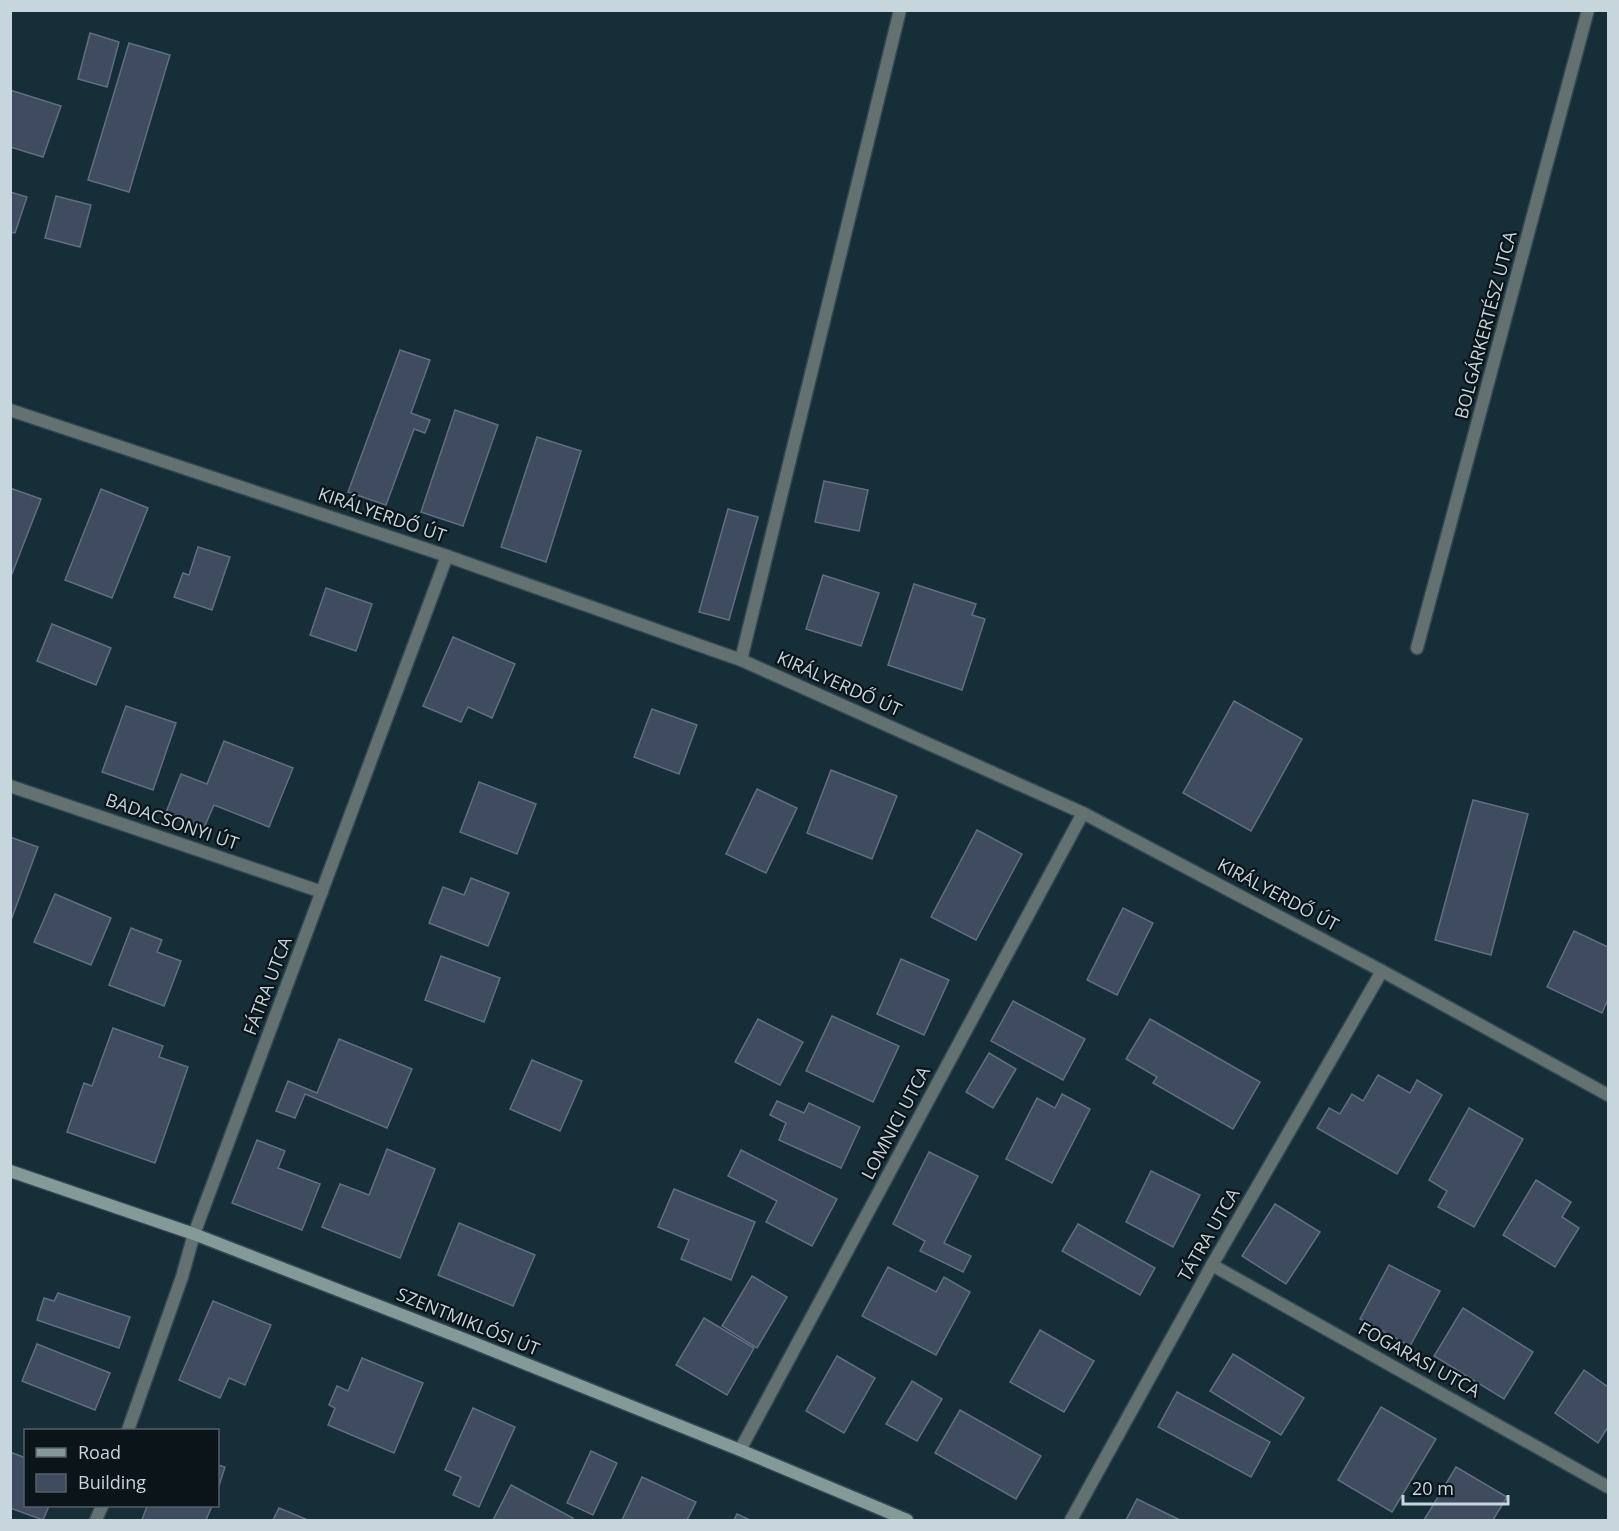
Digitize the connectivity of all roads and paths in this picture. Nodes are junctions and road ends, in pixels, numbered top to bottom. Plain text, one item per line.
1 (900, 10) edge
2 (1588, 10) edge
3 (10, 410) edge
4 (447, 556) junction
5 (1417, 648) dead end
6 (741, 660) junction
7 (10, 786) edge
8 (1083, 813) junction
9 (322, 892) junction
10 (1382, 971) junction
11 (1608, 1095) edge
12 (10, 1171) edge
13 (194, 1234) junction
14 (1212, 1265) junction
15 (129, 1429) edge
16 (740, 1450) junction
17 (1608, 1486) edge
18 (102, 1507) edge
19 (96, 1521) edge
20 (907, 1521) edge
21 (1071, 1521) edge

1 - 6 street
2 - 5 street, BOLGÁRKERTÉSZ UTCA
3 - 4 street, KIRÁLYERDŐ ÚT
4 - 6 street, KIRÁLYERDŐ ÚT
4 - 9 street, FÁTRA UTCA
6 - 8 street, KIRÁLYERDŐ ÚT
7 - 9 street, BADACSONYI ÚT
8 - 10 street, KIRÁLYERDŐ ÚT
8 - 16 street, LOMNICI UTCA
9 - 13 street, FÁTRA UTCA
10 - 11 street, KIRÁLYERDŐ ÚT
10 - 14 street, TÁTRA UTCA
12 - 13 street, SZENTMIKLÓSI ÚT
13 - 15 street, FÁTRA UTCA
13 - 16 street, SZENTMIKLÓSI ÚT
14 - 17 street, FOGARASI UTCA
14 - 21 street, TÁTRA UTCA
16 - 20 street, SZENTMIKLÓSI ÚT
18 - 19 street

